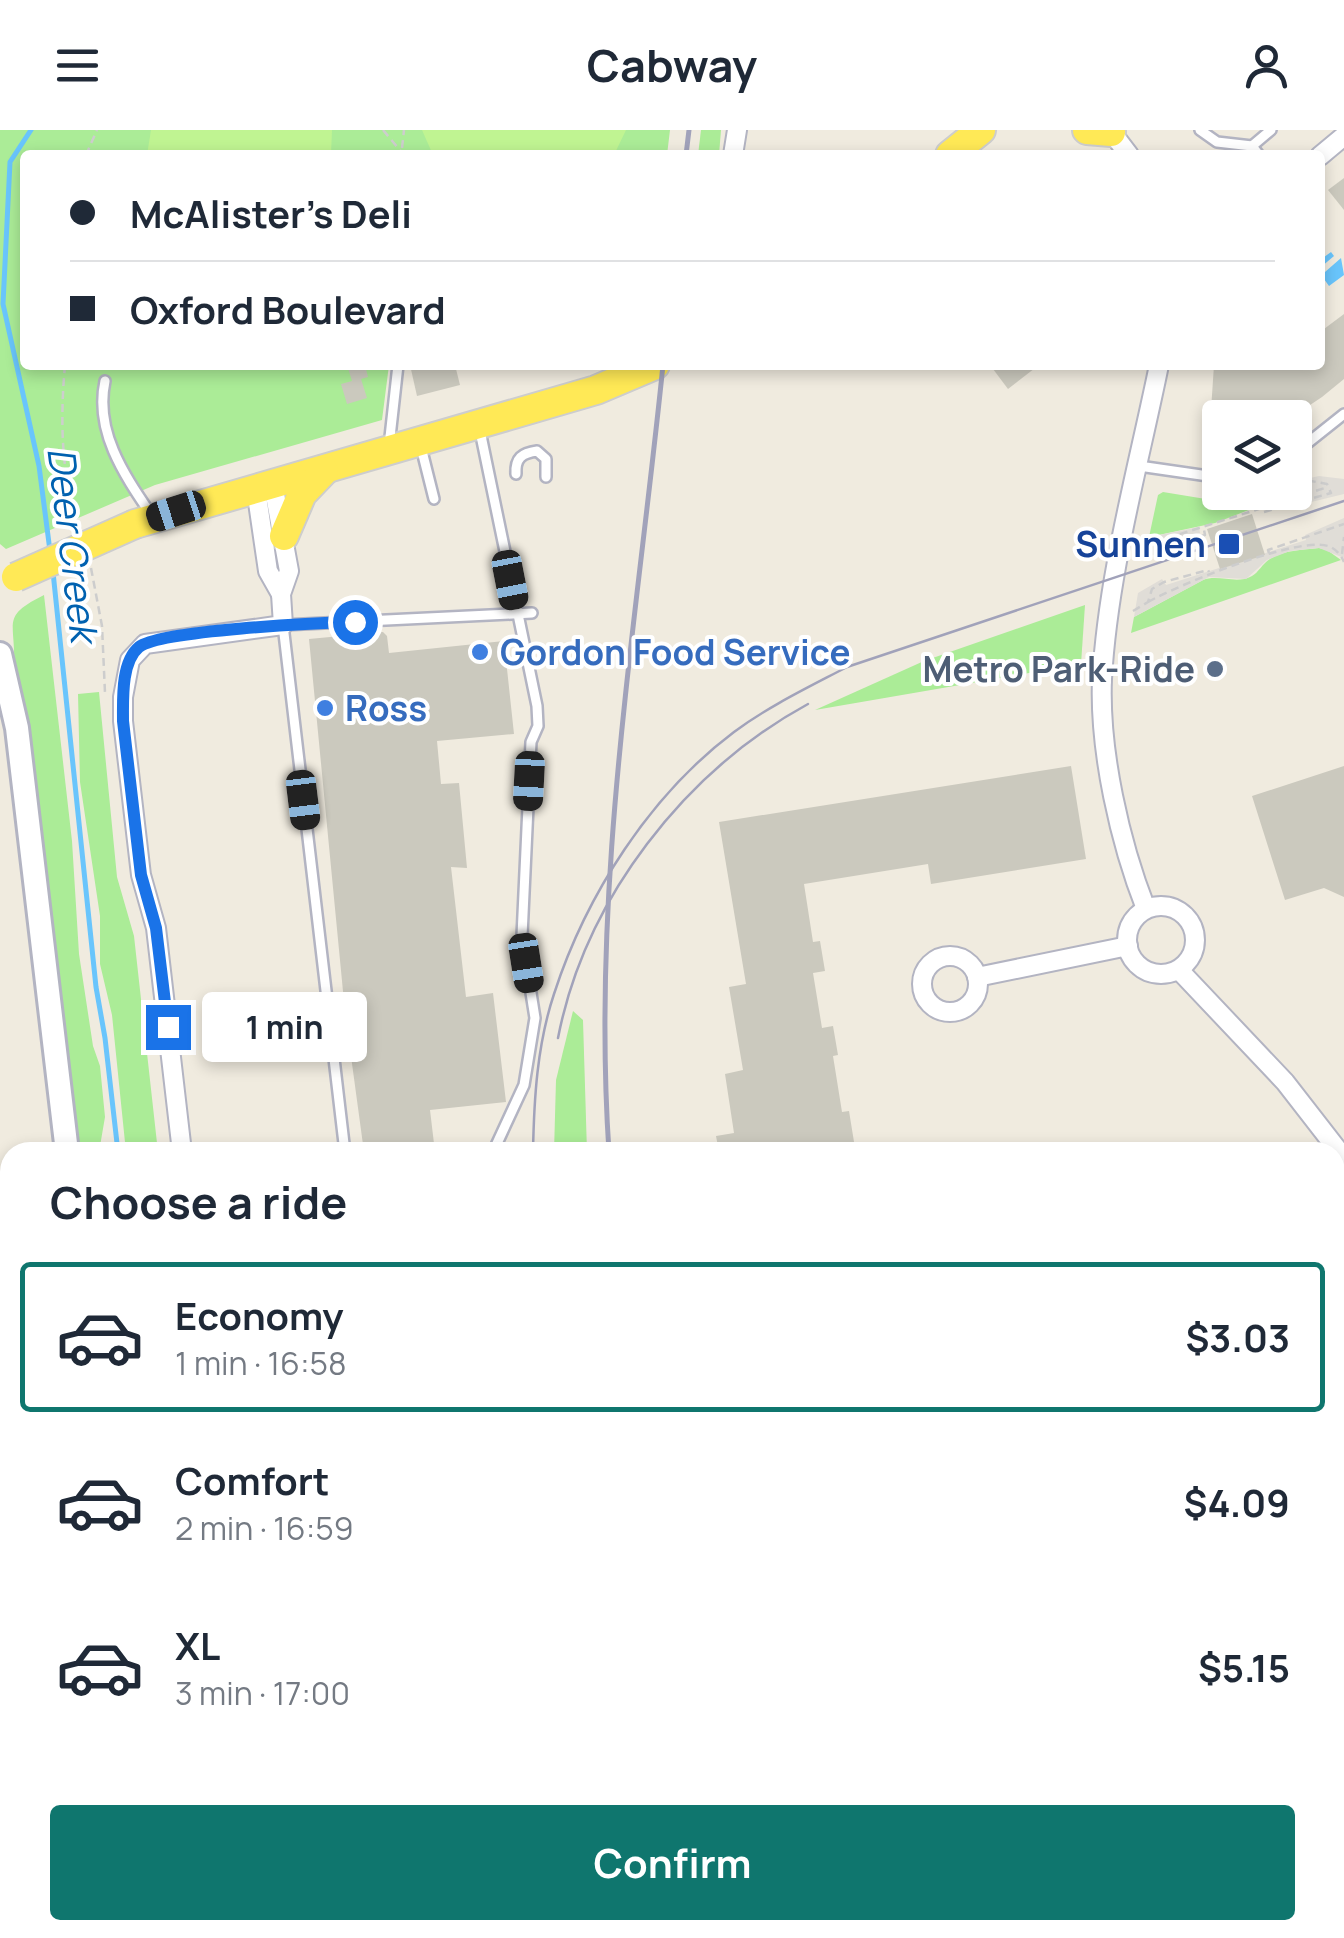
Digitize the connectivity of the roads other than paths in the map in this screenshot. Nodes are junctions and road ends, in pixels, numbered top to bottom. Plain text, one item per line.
1 (982, 130) edge
2 (1200, 130) edge
3 (1271, 130) edge
4 (956, 150) edge
5 (1256, 150) edge
6 (397, 370) edge
7 (643, 370) edge
8 (1157, 370) edge
9 (105, 381) dead end
10 (1342, 418) edge
11 (478, 424) junction
12 (419, 440) junction
13 (1312, 441) edge
14 (389, 449) junction
15 (1138, 466) junction
16 (329, 467) junction
17 (516, 474) dead end
18 (546, 476) dead end
19 (1202, 477) edge
20 (264, 487) junction
21 (434, 500) dead end
22 (144, 521) junction
23 (284, 536) junction
24 (8, 582) edge
25 (281, 594) junction
26 (532, 613) dead end
27 (517, 614) junction
28 (282, 625) junction
29 (0, 654) edge
30 (1146, 909) junction
31 (1128, 946) junction
32 (1179, 970) junction
33 (978, 977) dead end
34 (67, 1142) edge
35 (181, 1142) edge
36 (344, 1142) edge
37 (498, 1142) edge
38 (1331, 1142) edge

1 - 4 main road
2 - 5 lane
3 - 5 lane
6 - 14 lane
7 - 11 main road
8 - 15 street
9 - 22 lane
10 - 13 lane
11 - 12 main road
11 - 27 lane
12 - 14 main road
12 - 21 lane
14 - 16 main road
15 - 19 lane
15 - 30 street
16 - 20 main road
16 - 23 main road
17 - 18 lane
20 - 22 main road
20 - 23 street
20 - 25 street
22 - 24 main road, bridge
23 - 25 street
25 - 28 street
26 - 27 lane
27 - 28 lane
27 - 37 lane
28 - 35 street
28 - 36 lane
29 - 34 street
30 - 31 street
30 - 32 street
31 - 32 street
31 - 33 street
32 - 38 street

